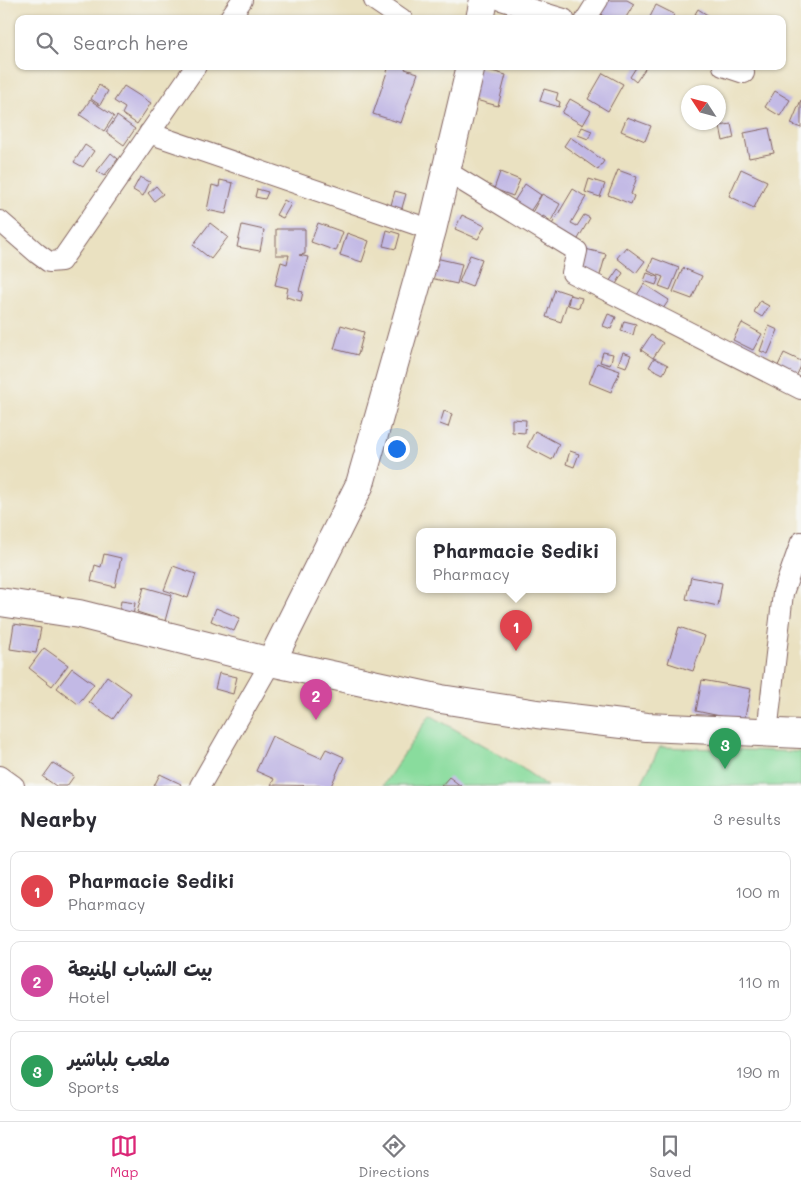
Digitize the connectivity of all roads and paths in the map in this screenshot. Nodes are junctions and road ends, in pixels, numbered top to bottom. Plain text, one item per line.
1 (242, 0) edge
2 (374, 0) edge
3 (484, 0) edge
4 (501, 0) edge
5 (598, 0) edge
6 (232, 15) edge
7 (396, 15) edge
8 (481, 15) edge
9 (551, 15) edge
10 (589, 15) edge
11 (193, 70) edge
12 (470, 70) edge
13 (737, 70) edge
14 (744, 72) dead end
15 (150, 133) junction
16 (446, 171) junction
17 (0, 220) edge
18 (432, 230) junction
19 (801, 390) edge
20 (801, 542) edge
21 (0, 602) edge
22 (271, 662) junction
23 (767, 733) junction
24 (801, 734) edge
25 (0, 776) edge
26 (14, 786) edge
27 (200, 786) edge

1 - 6 street
2 - 7 street
3 - 8 street
4 - 9 street
5 - 10 street
11 - 15 street
12 - 16 street
13 - 14 street
15 - 17 street
15 - 18 street
16 - 18 street
16 - 19 street
18 - 22 street
20 - 23 street
21 - 22 street
22 - 23 street
22 - 27 street
23 - 24 street
25 - 26 street

